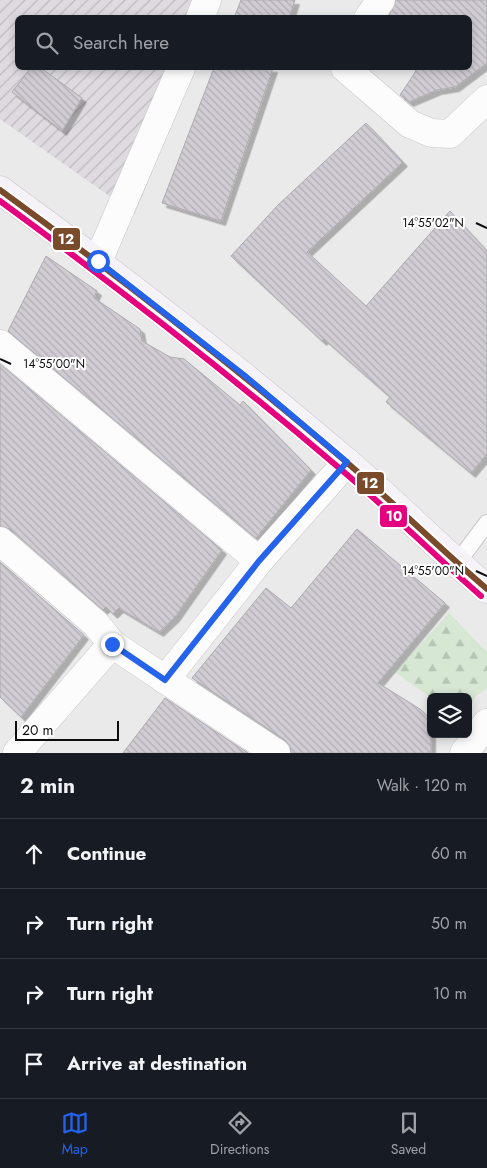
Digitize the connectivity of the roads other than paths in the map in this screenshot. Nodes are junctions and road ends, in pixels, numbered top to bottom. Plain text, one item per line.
1 (207, 0) edge
2 (381, 0) edge
3 (201, 15) edge
4 (370, 15) edge
5 (180, 70) edge
6 (347, 70) edge
7 (485, 105) edge
8 (0, 190) edge
9 (98, 261) junction
10 (0, 344) edge
11 (347, 462) junction
12 (487, 523) edge
13 (0, 541) edge
14 (259, 561) junction
15 (457, 563) junction
16 (487, 589) edge
17 (112, 644) junction
18 (165, 680) junction
19 (487, 723) edge
20 (0, 738) edge
21 (17, 753) edge
22 (276, 753) edge
23 (464, 753) edge

1 - 3 street
2 - 4 street
5 - 9 street
6 - 7 street
8 - 9 main road
9 - 11 main road
10 - 14 street
11 - 14 street
11 - 15 main road
12 - 15 lane
13 - 17 street
14 - 18 street
15 - 16 main road
17 - 18 street
17 - 21 street
18 - 22 street
19 - 23 street
20 - 21 street

